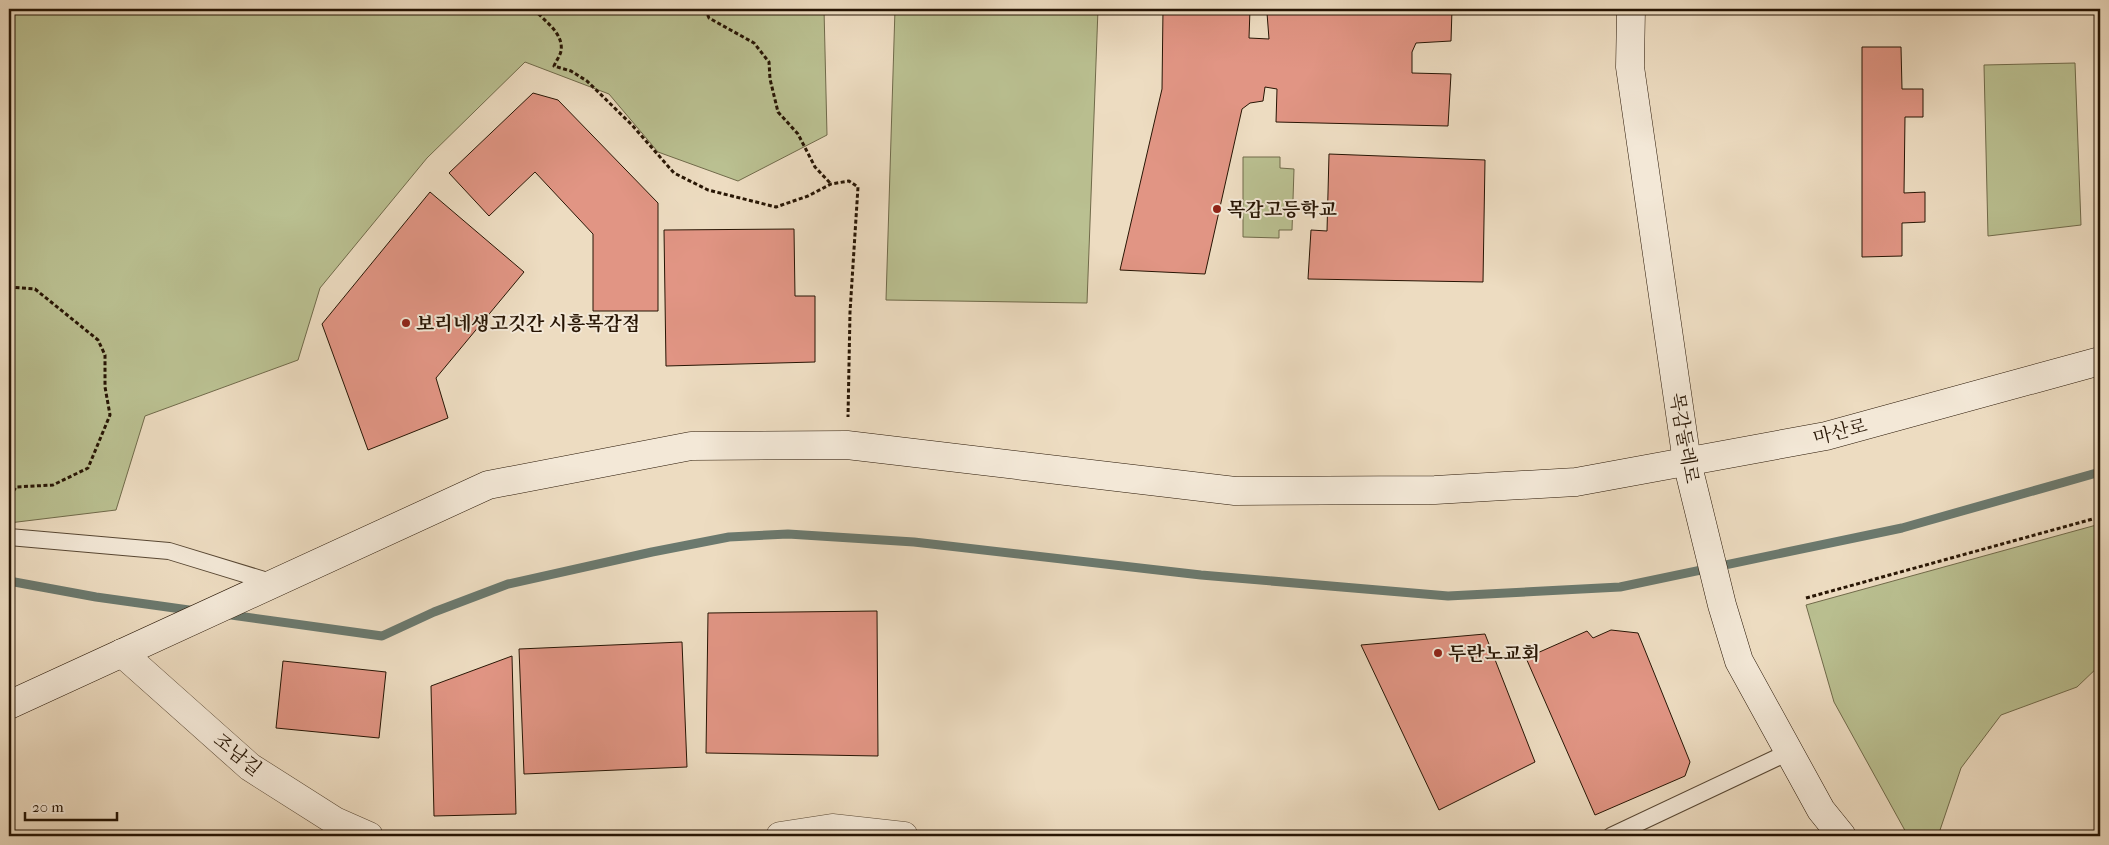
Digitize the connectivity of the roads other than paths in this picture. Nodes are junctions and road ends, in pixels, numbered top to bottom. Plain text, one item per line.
1 (1631, 9) edge
2 (2100, 361) edge
3 (1687, 462) junction
4 (9, 537) edge
5 (274, 583) junction
6 (122, 653) junction
7 (17, 702) edge
8 (1789, 752) junction
9 (369, 836) edge
10 (780, 836) edge
11 (904, 836) edge
12 (1611, 836) edge
13 (1842, 836) edge

1 - 3 street, 목감둘레로
2 - 3 street, 마산로
3 - 5 street, 마산로
3 - 8 street, 목감둘레로
4 - 5 lane
5 - 6 street, 마산로
6 - 7 street, 마산로
6 - 9 street, 조남길
8 - 12 lane
8 - 13 street, 목감둘레로
10 - 11 street

